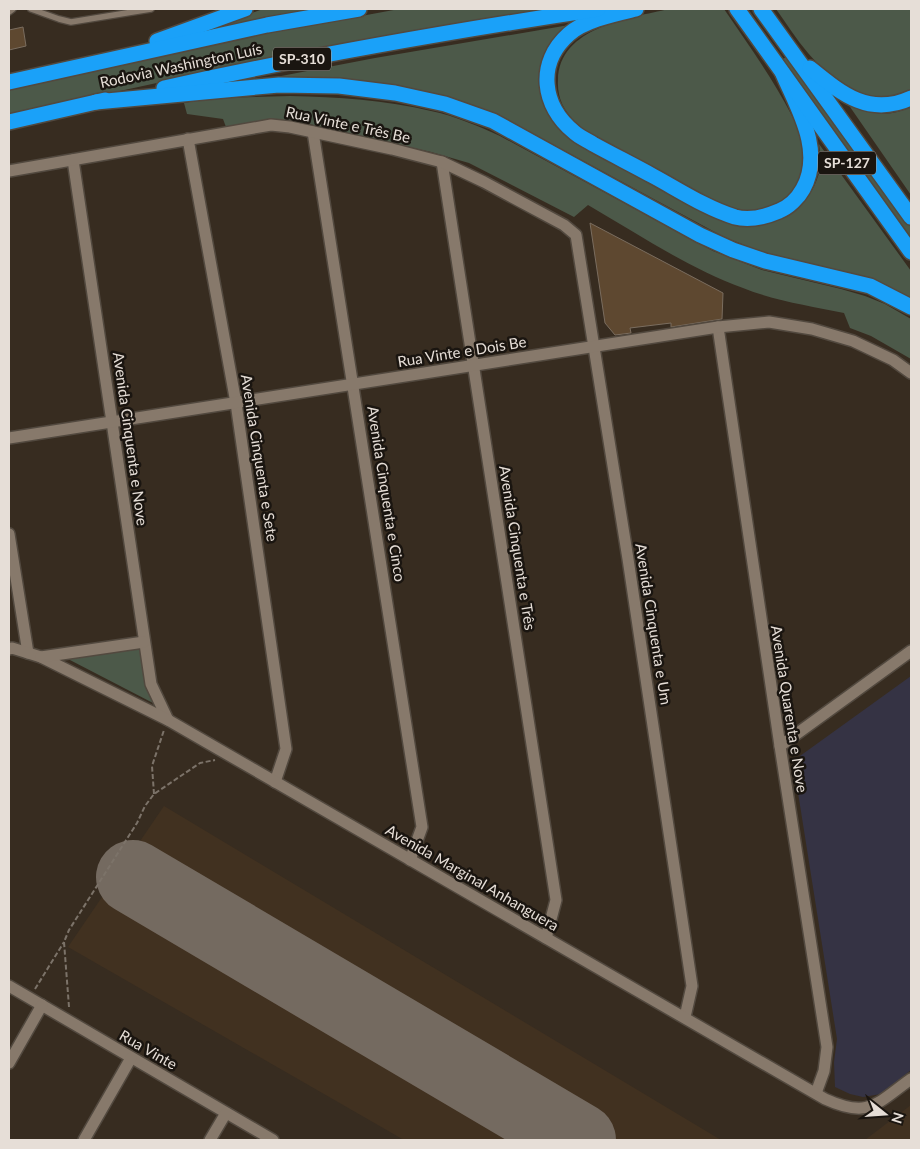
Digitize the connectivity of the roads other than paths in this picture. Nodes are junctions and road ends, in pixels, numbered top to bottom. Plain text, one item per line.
1 (13, 9) edge
2 (31, 9) edge
3 (151, 9) edge
4 (245, 9) edge
5 (359, 9) edge
6 (598, 9) edge
7 (636, 9) edge
8 (737, 9) edge
9 (761, 9) edge
10 (9, 12) edge
11 (792, 52) junction
12 (115, 57) junction
13 (783, 74) junction
14 (9, 82) edge
15 (911, 98) edge
16 (96, 102) junction
17 (9, 122) edge
18 (313, 132) junction
19 (188, 139) junction
20 (73, 160) junction
21 (442, 162) junction
22 (9, 171) edge
23 (911, 218) edge
24 (576, 235) joint
25 (911, 252) edge
26 (911, 307) edge
27 (718, 327) junction
28 (594, 347) junction
29 (473, 366) junction
30 (911, 373) edge
31 (353, 384) junction
32 (236, 403) junction
33 (112, 422) junction
34 (9, 438) edge
35 (9, 534) edge
36 (144, 642) junction
37 (10, 647) edge
38 (911, 652) edge
39 (28, 653) junction
40 (41, 657) junction
41 (168, 720) junction
42 (780, 746) junction
43 (275, 782) junction
44 (410, 860) junction
45 (546, 938) junction
46 (9, 986) edge
47 (42, 1006) junction
48 (685, 1017) junction
49 (131, 1058) junction
50 (9, 1063) edge
51 (911, 1079) edge
52 (816, 1093) junction
53 (226, 1113) junction
54 (84, 1140) edge
55 (210, 1140) edge
56 (272, 1140) edge

1 - 10 lane
2 - 3 lane
4 - 12 highway
5 - 12 highway, Rodovia Washington Luís
6 - 16 highway, Rodovia Washington Luís / SP-310
7 - 13 highway
8 - 13 highway, SP-127
9 - 11 highway, SP-127
11 - 15 highway
11 - 23 highway, SP-127
12 - 14 highway, Rodovia Washington Luís
13 - 25 highway, SP-127
16 - 17 highway, Rodovia Washington Luís / SP-310
16 - 26 highway
18 - 19 street, Rua Vinte e Três Be
18 - 21 street, Rua Vinte e Três Be
18 - 31 street, Avenida Cinquenta e Cinco
19 - 20 street, Rua Vinte e Três Be
19 - 32 street, Avenida Cinquenta e Sete
20 - 22 street, Rua Vinte e Três Be
20 - 33 street, Avenida Cinquenta e Nove
21 - 24 street, Rua Vinte e Três Be
21 - 29 street, Avenida Cinquenta e Três
24 - 28 street, Avenida Cinquenta e Um
27 - 28 street, Rua Vinte e Dois Be
27 - 30 street, Rua Vinte e Dois Be
27 - 42 street, Avenida Quarenta e Nove
28 - 29 street, Rua Vinte e Dois Be
28 - 48 street, Avenida Cinquenta e Um
29 - 31 street, Rua Vinte e Dois Be
29 - 45 street, Avenida Cinquenta e Três
31 - 32 street, Rua Vinte e Dois Be
31 - 44 street, Avenida Cinquenta e Cinco
32 - 33 street, Rua Vinte e Dois Be
32 - 43 street, Avenida Cinquenta e Sete
33 - 34 street, Rua Vinte e Dois Be
33 - 36 street, Avenida Cinquenta e Nove
35 - 39 street
36 - 40 street
36 - 41 street, Avenida Cinquenta e Nove
37 - 39 street, Avenida Marginal Anhanguera
38 - 42 street
39 - 40 street, Avenida Marginal Anhanguera
40 - 41 street, Avenida Marginal Anhanguera
41 - 43 street, Avenida Marginal Anhanguera
42 - 52 street, Avenida Quarenta e Nove
43 - 44 street, Avenida Marginal Anhanguera
44 - 45 street, Avenida Marginal Anhanguera
45 - 48 street, Avenida Marginal Anhanguera
46 - 47 street, Rua Vinte
47 - 49 street, Rua Vinte
47 - 50 street
48 - 52 street, Avenida Marginal Anhanguera
49 - 53 street, Rua Vinte
49 - 54 street
51 - 52 street, Avenida Marginal Anhanguera
53 - 55 street
53 - 56 street, Rua Vinte

